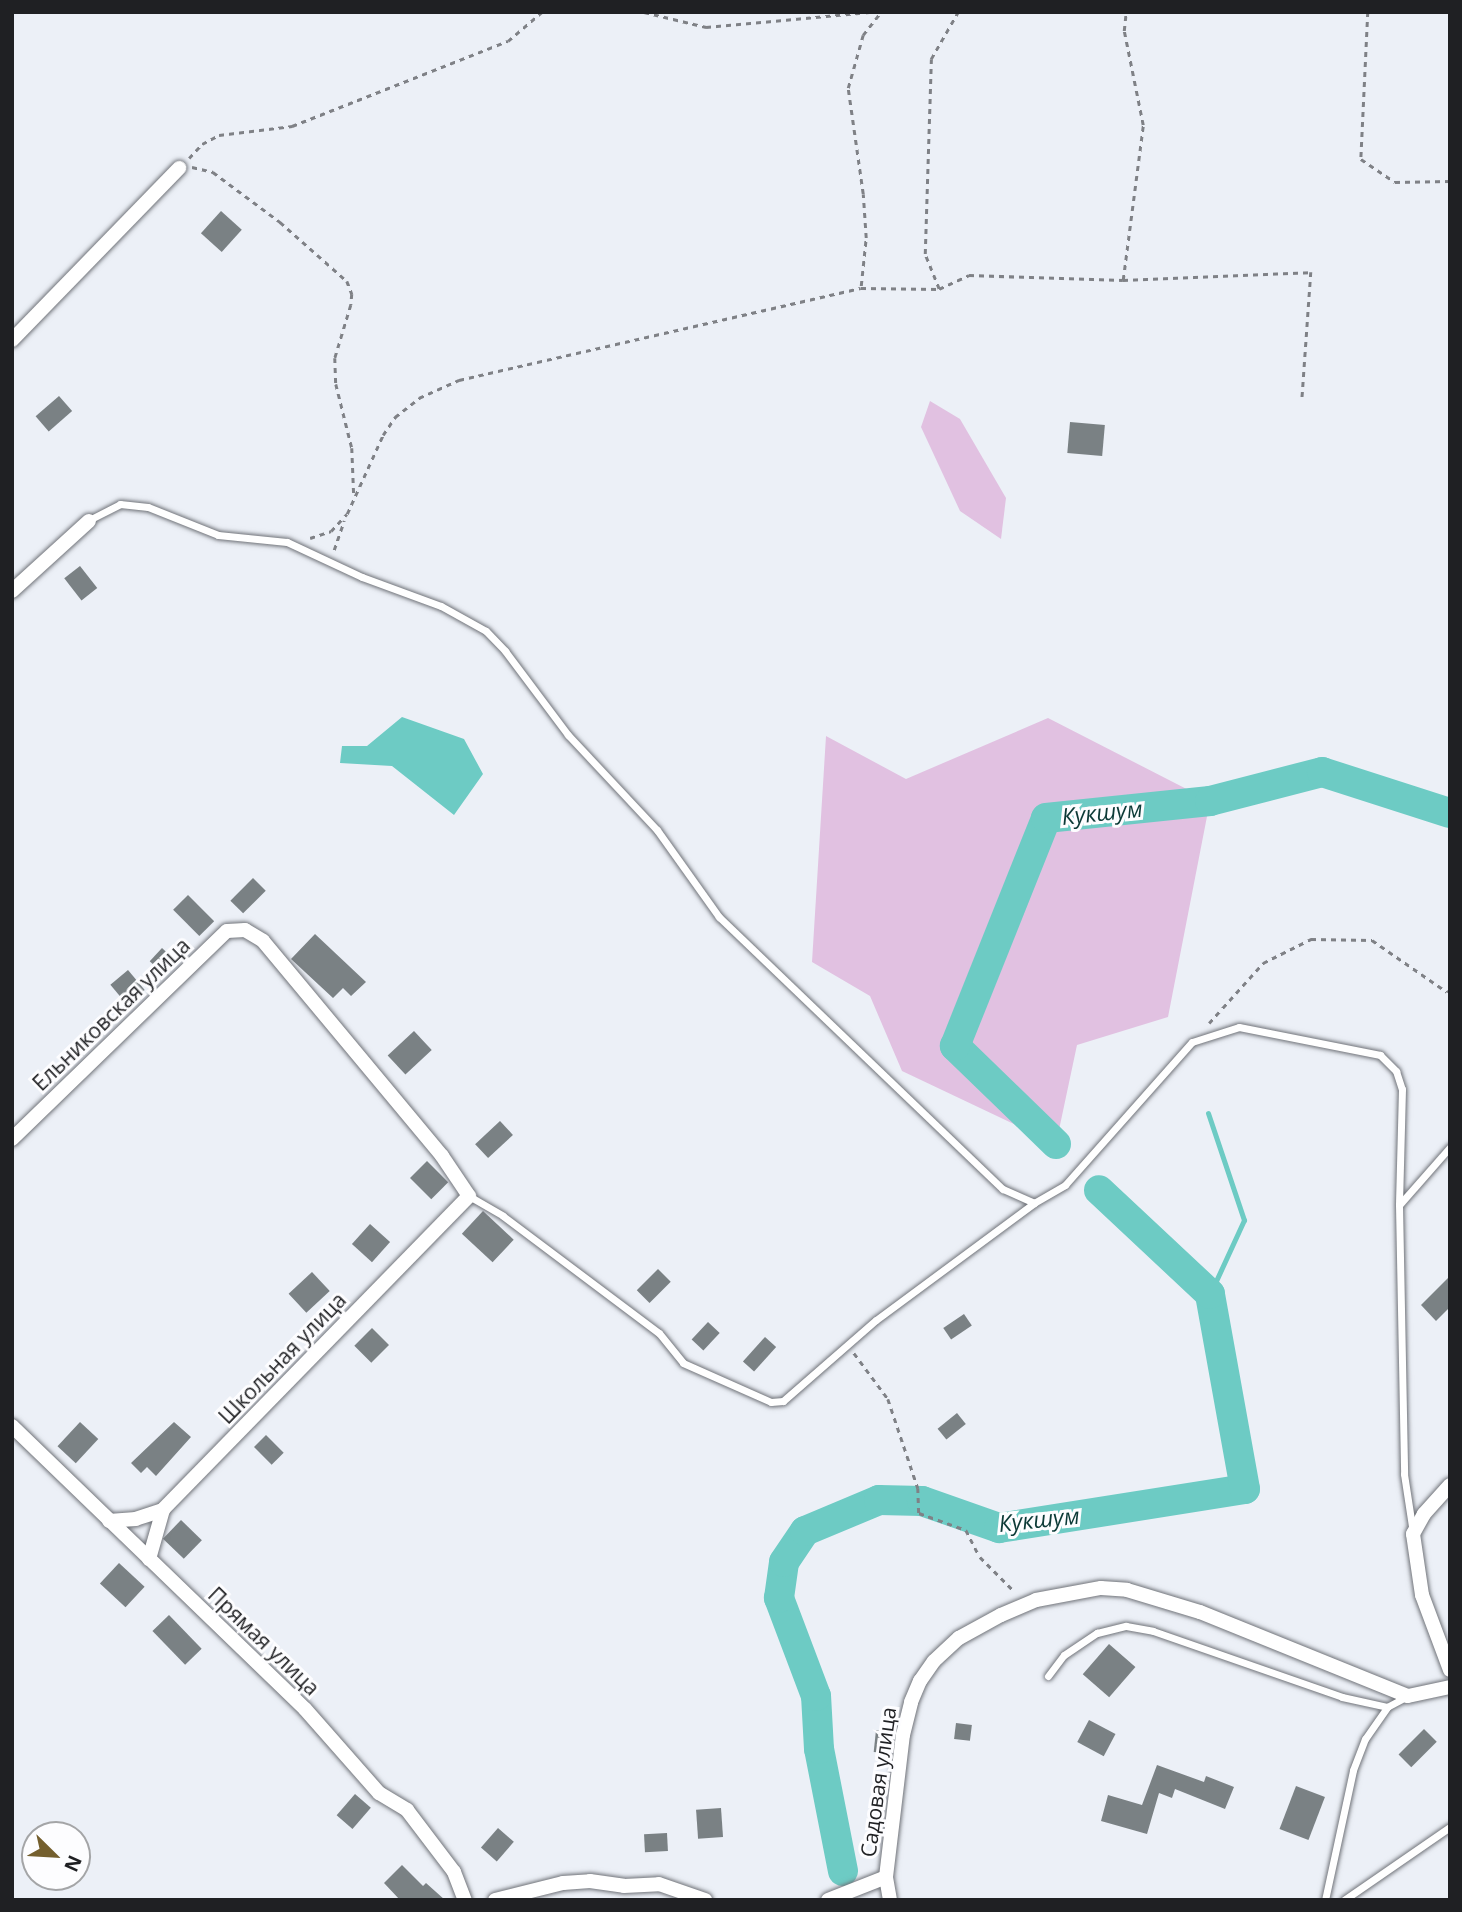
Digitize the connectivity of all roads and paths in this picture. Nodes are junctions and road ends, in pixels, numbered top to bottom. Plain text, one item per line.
1 (542, 12) edge
2 (644, 12) edge
3 (872, 12) edge
4 (881, 12) edge
5 (958, 12) edge
6 (1126, 12) edge
7 (1368, 12) edge
8 (179, 168) junction
9 (1450, 181) edge
10 (1123, 280) junction
11 (861, 288) junction
12 (939, 289) junction
13 (12, 340) edge
14 (1301, 400) dead end
15 (354, 500) junction
16 (347, 514) junction
17 (89, 521) joint
18 (287, 542) junction
19 (340, 566) junction
20 (12, 592) edge
21 (1450, 990) edge
22 (1192, 1042) junction
23 (12, 1139) edge
24 (1450, 1147) edge
25 (469, 1196) junction
26 (1034, 1203) junction
27 (1399, 1205) junction
28 (848, 1344) junction
29 (12, 1426) edge
30 (1450, 1485) edge
31 (163, 1510) junction
32 (109, 1521) junction
33 (1413, 1534) junction
34 (149, 1559) junction
35 (1026, 1604) junction
36 (1450, 1670) edge
37 (1048, 1676) dead end
38 (1450, 1687) edge
39 (1408, 1696) junction
40 (1387, 1707) junction
41 (1450, 1827) edge
42 (886, 1877) junction
43 (465, 1900) edge
44 (495, 1900) edge
45 (705, 1900) edge
46 (828, 1900) edge
47 (890, 1900) edge
48 (1325, 1900) edge
49 (1344, 1900) edge

1 - 8 path
2 - 3 path
4 - 11 path
5 - 12 path
6 - 10 path
7 - 9 path
8 - 13 street
8 - 15 path
10 - 12 path
10 - 14 path
11 - 12 path
11 - 15 path
15 - 16 path
16 - 18 path
16 - 19 path
17 - 18 lane
17 - 20 street
18 - 19 lane
19 - 26 lane
21 - 22 path
22 - 26 lane
22 - 27 lane
23 - 25 street, Ельниковская улица
24 - 27 lane
25 - 28 lane
25 - 31 street, Школьная улица
26 - 28 lane
27 - 33 lane
28 - 35 path
29 - 32 street, Прямая улица
30 - 33 street
31 - 32 street, Школьная улица
31 - 34 street
32 - 34 street, Прямая улица
33 - 36 street
34 - 43 street, Прямая улица
35 - 39 street, Садовая улица
35 - 42 street, Садовая улица
37 - 40 lane
38 - 39 street
39 - 40 lane
40 - 48 lane
41 - 49 lane
42 - 46 street
42 - 47 street, Садовая улица
44 - 45 street

